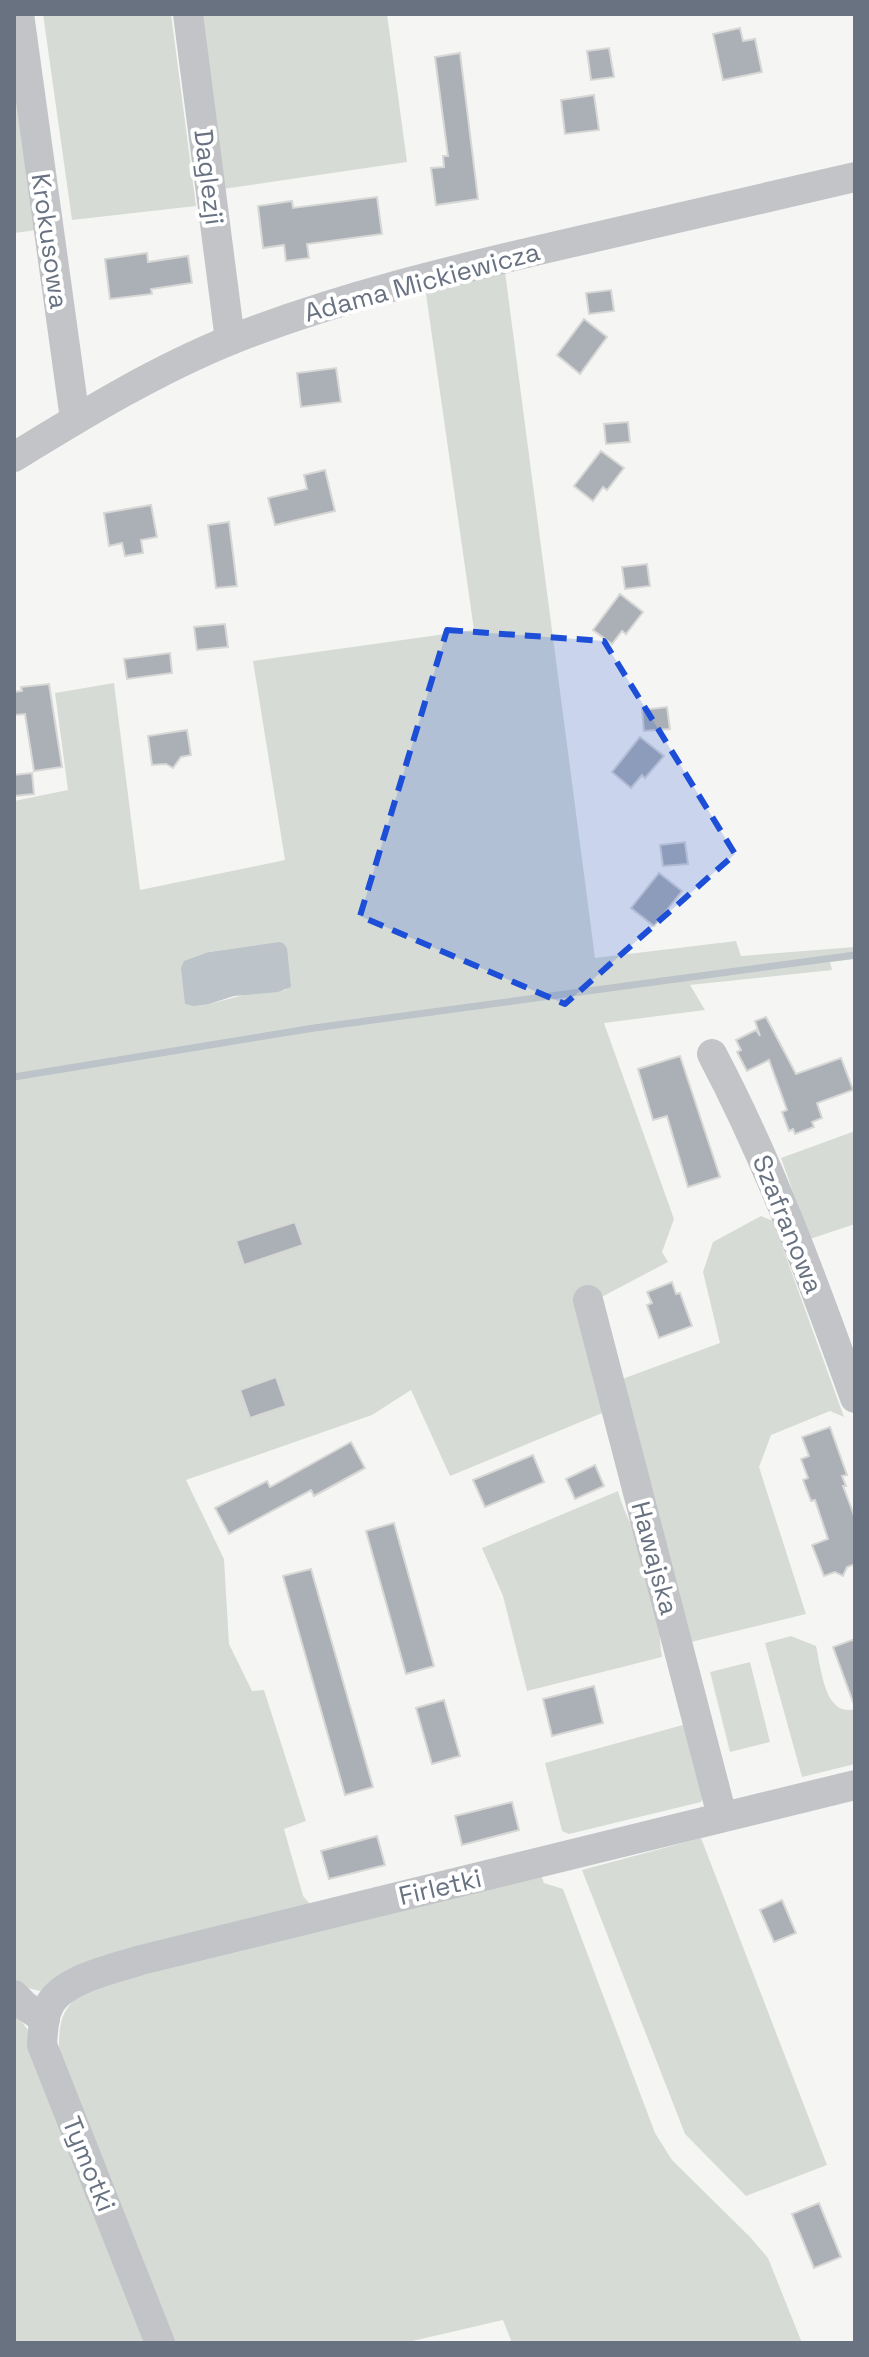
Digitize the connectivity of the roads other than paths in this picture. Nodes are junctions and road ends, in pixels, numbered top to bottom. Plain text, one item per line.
1 (19, 14) edge
2 (188, 14) edge
3 (855, 177) edge
4 (230, 340) junction
5 (75, 419) junction
6 (14, 457) edge
7 (712, 1054) dead end
8 (588, 1300) dead end
9 (855, 1398) edge
10 (855, 1785) edge
11 (722, 1816) junction
12 (14, 1995) edge
13 (45, 2019) junction
14 (160, 2343) edge

1 - 5 street, Krokusowa
2 - 4 street, Daglezji
3 - 4 street, Adama Mickiewicza
4 - 5 street, Adama Mickiewicza
5 - 6 street, Adama Mickiewicza
7 - 9 street, Szafranowa
8 - 11 street, Hawajska
10 - 11 street, Firletki
11 - 13 street, Firletki
12 - 13 street
13 - 14 street, Tymotki

